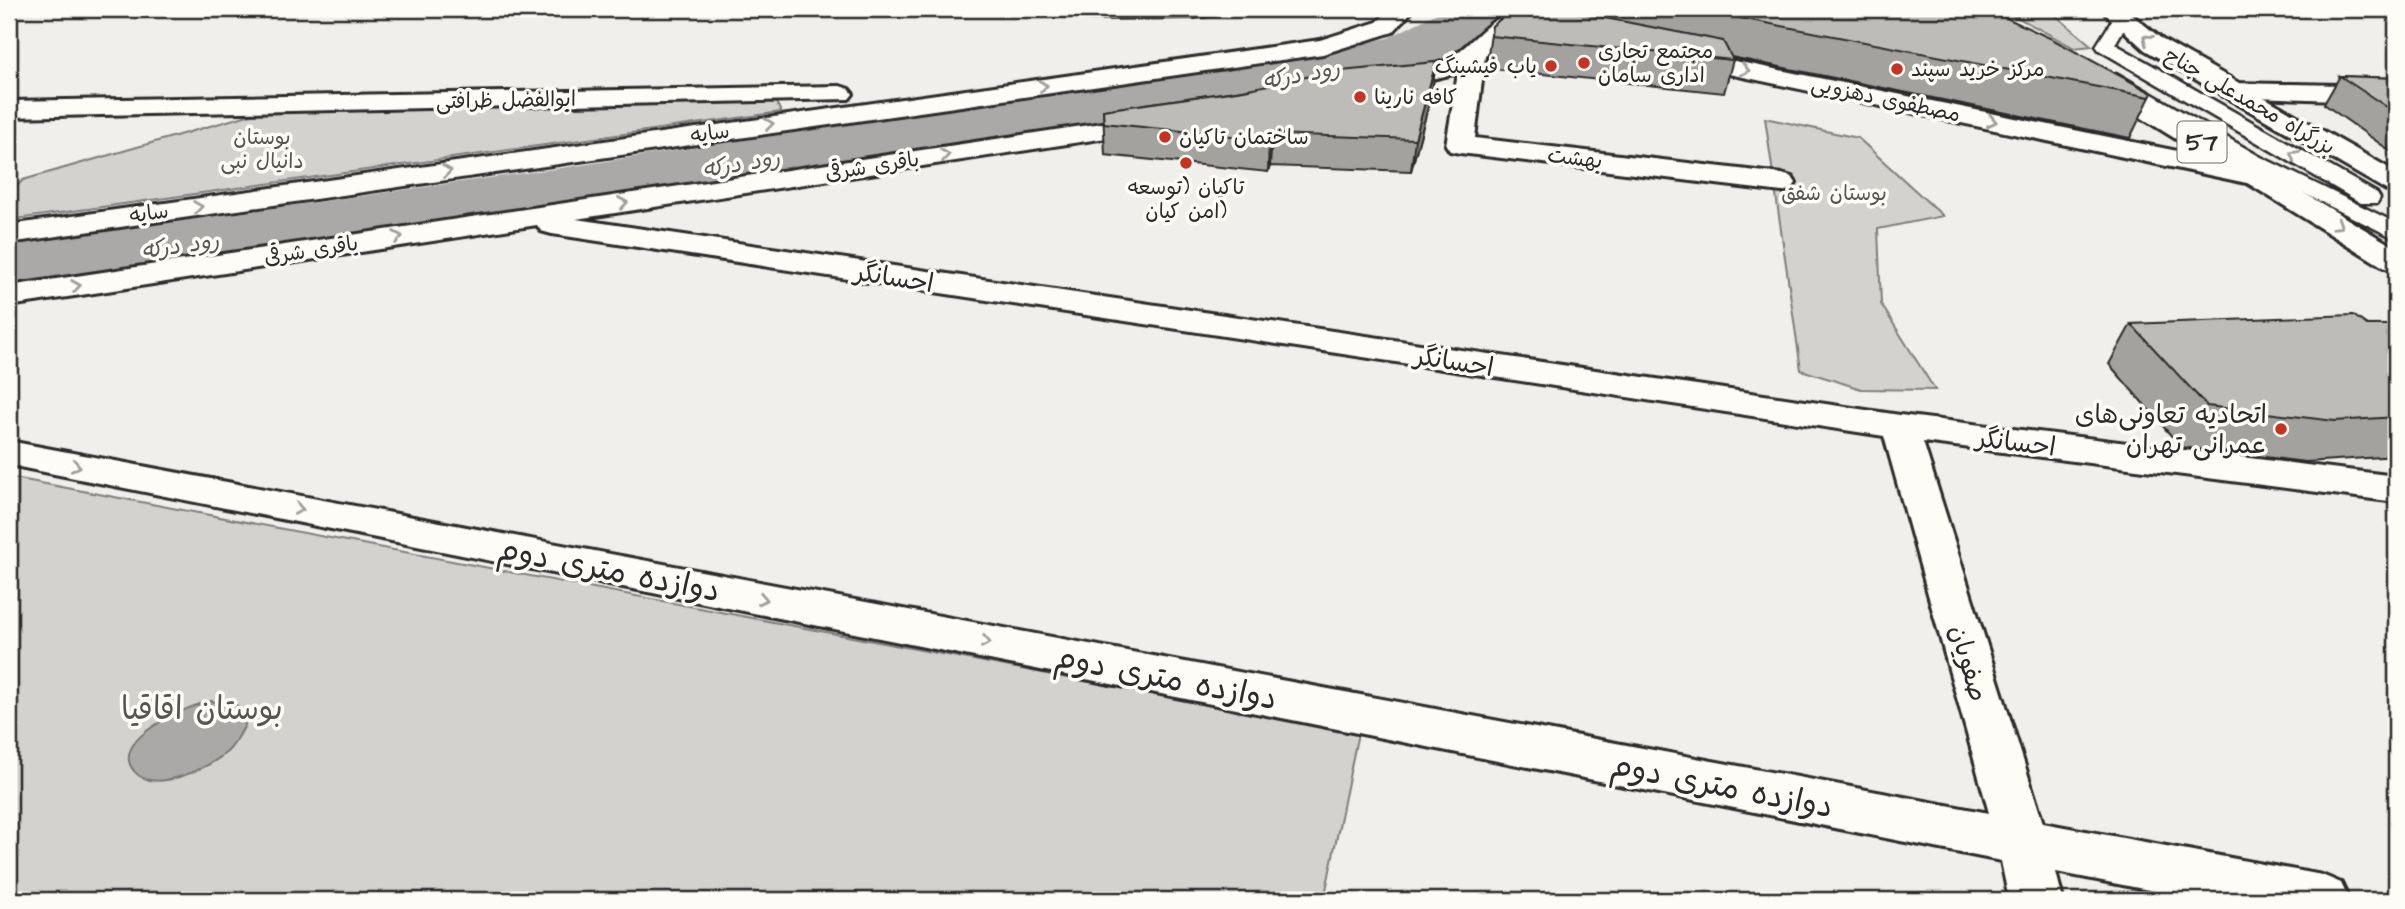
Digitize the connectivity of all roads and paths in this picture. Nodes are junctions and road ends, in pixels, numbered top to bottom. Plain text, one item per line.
1 (1403, 9) edge
2 (2116, 13) edge
3 (1560, 32) edge
4 (1658, 52) edge
5 (1473, 54) junction
6 (2080, 64) joint
7 (1359, 88) edge
8 (1004, 91) junction
9 (2231, 91) junction
10 (2396, 94) edge
11 (9, 109) edge
12 (1188, 118) edge
13 (2261, 177) junction
14 (1782, 183) dead end
15 (2396, 184) edge
16 (2396, 213) edge
17 (514, 220) junction
18 (2396, 232) edge
19 (9, 234) edge
20 (2396, 261) edge
21 (9, 296) edge
22 (1900, 427) junction
23 (9, 453) edge
24 (2396, 489) edge
25 (2022, 843) junction
26 (2036, 900) edge
27 (2322, 900) edge

8 -> 1 main road, سایه
9 -> 2 main road, بزرگراه محمدعلی جناح / 57
16 -> 2 lane
3 - 5 main road
4 -> 13 main road, مصطفوی دهزویی
5 - 7 main road
5 - 14 main road, بهشت
6 - 13 main road, 57
6 - 18 lane
8 - 11 main road, ابوالفضل ظرافتی
19 -> 8 main road, سایه
9 - 10 main road
9 - 15 main road, بزرگراه محمدعلی جناح / 57
17 -> 12 main road, باقری شرقی
13 -> 20 main road, 57
21 -> 17 main road, باقری شرقی
17 - 22 main road, احسانگر
22 - 24 main road, احسانگر
22 - 25 main road, صفویان
23 -> 25 main road, دوازده متری دوم
25 - 26 main road, صفویان
25 - 27 main road, دوازده متری دوم

